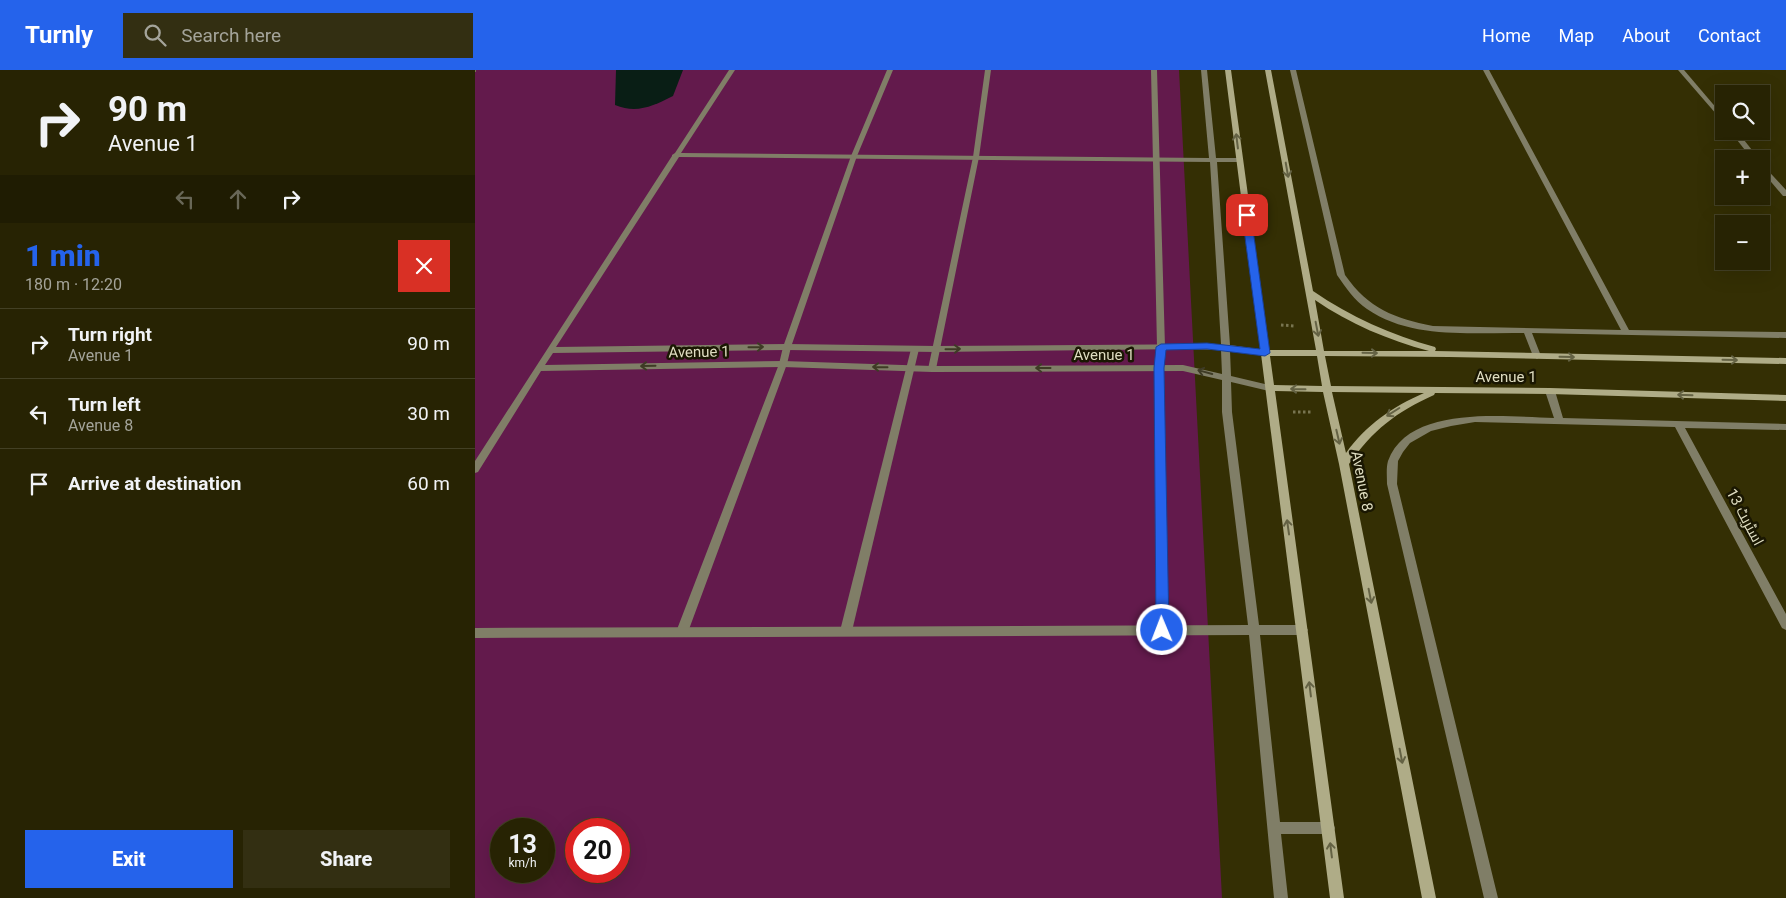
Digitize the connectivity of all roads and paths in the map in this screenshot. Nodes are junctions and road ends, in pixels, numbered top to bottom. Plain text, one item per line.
1 (732, 70) edge
2 (890, 70) edge
3 (988, 70) edge
4 (1154, 70) edge
5 (1205, 70) edge
6 (1228, 70) edge
7 (1268, 70) edge
8 (1293, 70) edge
9 (1486, 70) edge
10 (1681, 70) edge
11 (1715, 110) edge
12 (1740, 140) edge
13 (1749, 150) edge
14 (675, 155) junction
15 (854, 156) junction
16 (977, 158) junction
17 (1155, 159) junction
18 (1213, 159) junction
19 (1239, 160) junction
20 (1770, 175) edge
21 (1786, 194) edge
22 (1309, 292) junction
23 (1261, 325) junction
24 (1316, 326) junction
25 (1527, 331) junction
26 (1627, 334) junction
27 (1786, 335) edge
28 (787, 347) junction
29 (1161, 347) junction
30 (1225, 348) junction
31 (915, 349) junction
32 (935, 349) junction
33 (550, 350) junction
34 (1321, 352) junction
35 (1265, 353) junction
36 (1449, 354) junction
37 (1537, 356) junction
38 (1786, 361) edge
39 (783, 364) junction
40 (912, 367) junction
41 (539, 368) junction
42 (1159, 368) junction
43 (932, 369) junction
44 (1225, 379) junction
45 (1269, 388) junction
46 (1327, 389) junction
47 (1437, 391) junction
48 (1551, 391) junction
49 (1786, 398) edge
50 (1272, 411) junction
51 (1332, 412) junction
52 (1559, 420) junction
53 (1678, 424) junction
54 (1786, 427) edge
55 (1344, 464) junction
56 (475, 470) edge
57 (1786, 625) edge
58 (1162, 630) junction
59 (1254, 630) junction
60 (1302, 630) junction
61 (846, 631) junction
62 (475, 632) edge
63 (683, 632) junction
64 (1274, 828) junction
65 (1328, 828) junction
66 (1281, 898) edge
67 (1337, 898) edge
68 (1429, 898) edge
69 (1491, 898) edge

1 - 14 street
2 - 15 street
3 - 16 street
4 - 17 street
5 - 18 street
19 -> 6 main road
7 -> 22 main road, Avenue 8
8 - 25 street
9 - 26 street
10 - 11 street
12 - 13 street
14 - 15 street
14 - 33 street
15 - 16 street
15 - 28 street
16 - 17 street
16 - 32 street
17 - 18 street
17 - 29 street
18 - 19 street
18 - 30 street
19 - 23 main road
20 - 21 street
22 - 24 main road, Avenue 8
22 - 36 main road
23 - 24 path
23 - 35 main road
24 -> 34 main road, Avenue 8
25 - 26 street
25 - 37 street
26 - 27 street
28 - 31 street, Avenue 1
33 -> 28 street, Avenue 1
28 - 39 street
29 - 30 street, Avenue 1
32 -> 29 street, Avenue 1
29 - 42 street
30 - 35 street, Avenue 1
30 - 44 street
31 - 32 street, Avenue 1
31 - 40 street
32 - 43 street
33 - 41 street
34 - 35 main road, Avenue 1
34 -> 36 main road, Avenue 1
34 - 46 main road, Avenue 8
35 - 45 main road
36 - 37 main road, Avenue 1
37 -> 38 main road, Avenue 1
40 -> 39 street, Avenue 1
39 -> 41 street, Avenue 1
39 - 63 street
40 - 43 street, Avenue 1
40 - 61 street
41 - 56 street
42 -> 43 street, Avenue 1
44 -> 42 street, Avenue 1
42 - 58 street
44 - 45 street, Avenue 1
44 - 59 street
46 -> 45 main road, Avenue 1
45 - 50 main road
46 - 47 main road, Avenue 1
46 - 51 main road, Avenue 8
47 - 48 main road, Avenue 1
47 -> 55 main road
49 -> 48 main road, Avenue 1
48 - 52 street
50 - 51 path
60 -> 50 main road
51 -> 55 main road, Avenue 8
52 - 53 street
52 - 69 street
53 - 54 street
53 - 57 street, اسٹریٹ 13
55 -> 68 main road, Avenue 8
58 - 59 street
58 - 61 street
59 - 60 street
59 - 64 street
65 -> 60 main road
61 - 63 street
62 - 63 street
64 - 65 street
64 - 66 street
67 -> 65 main road

